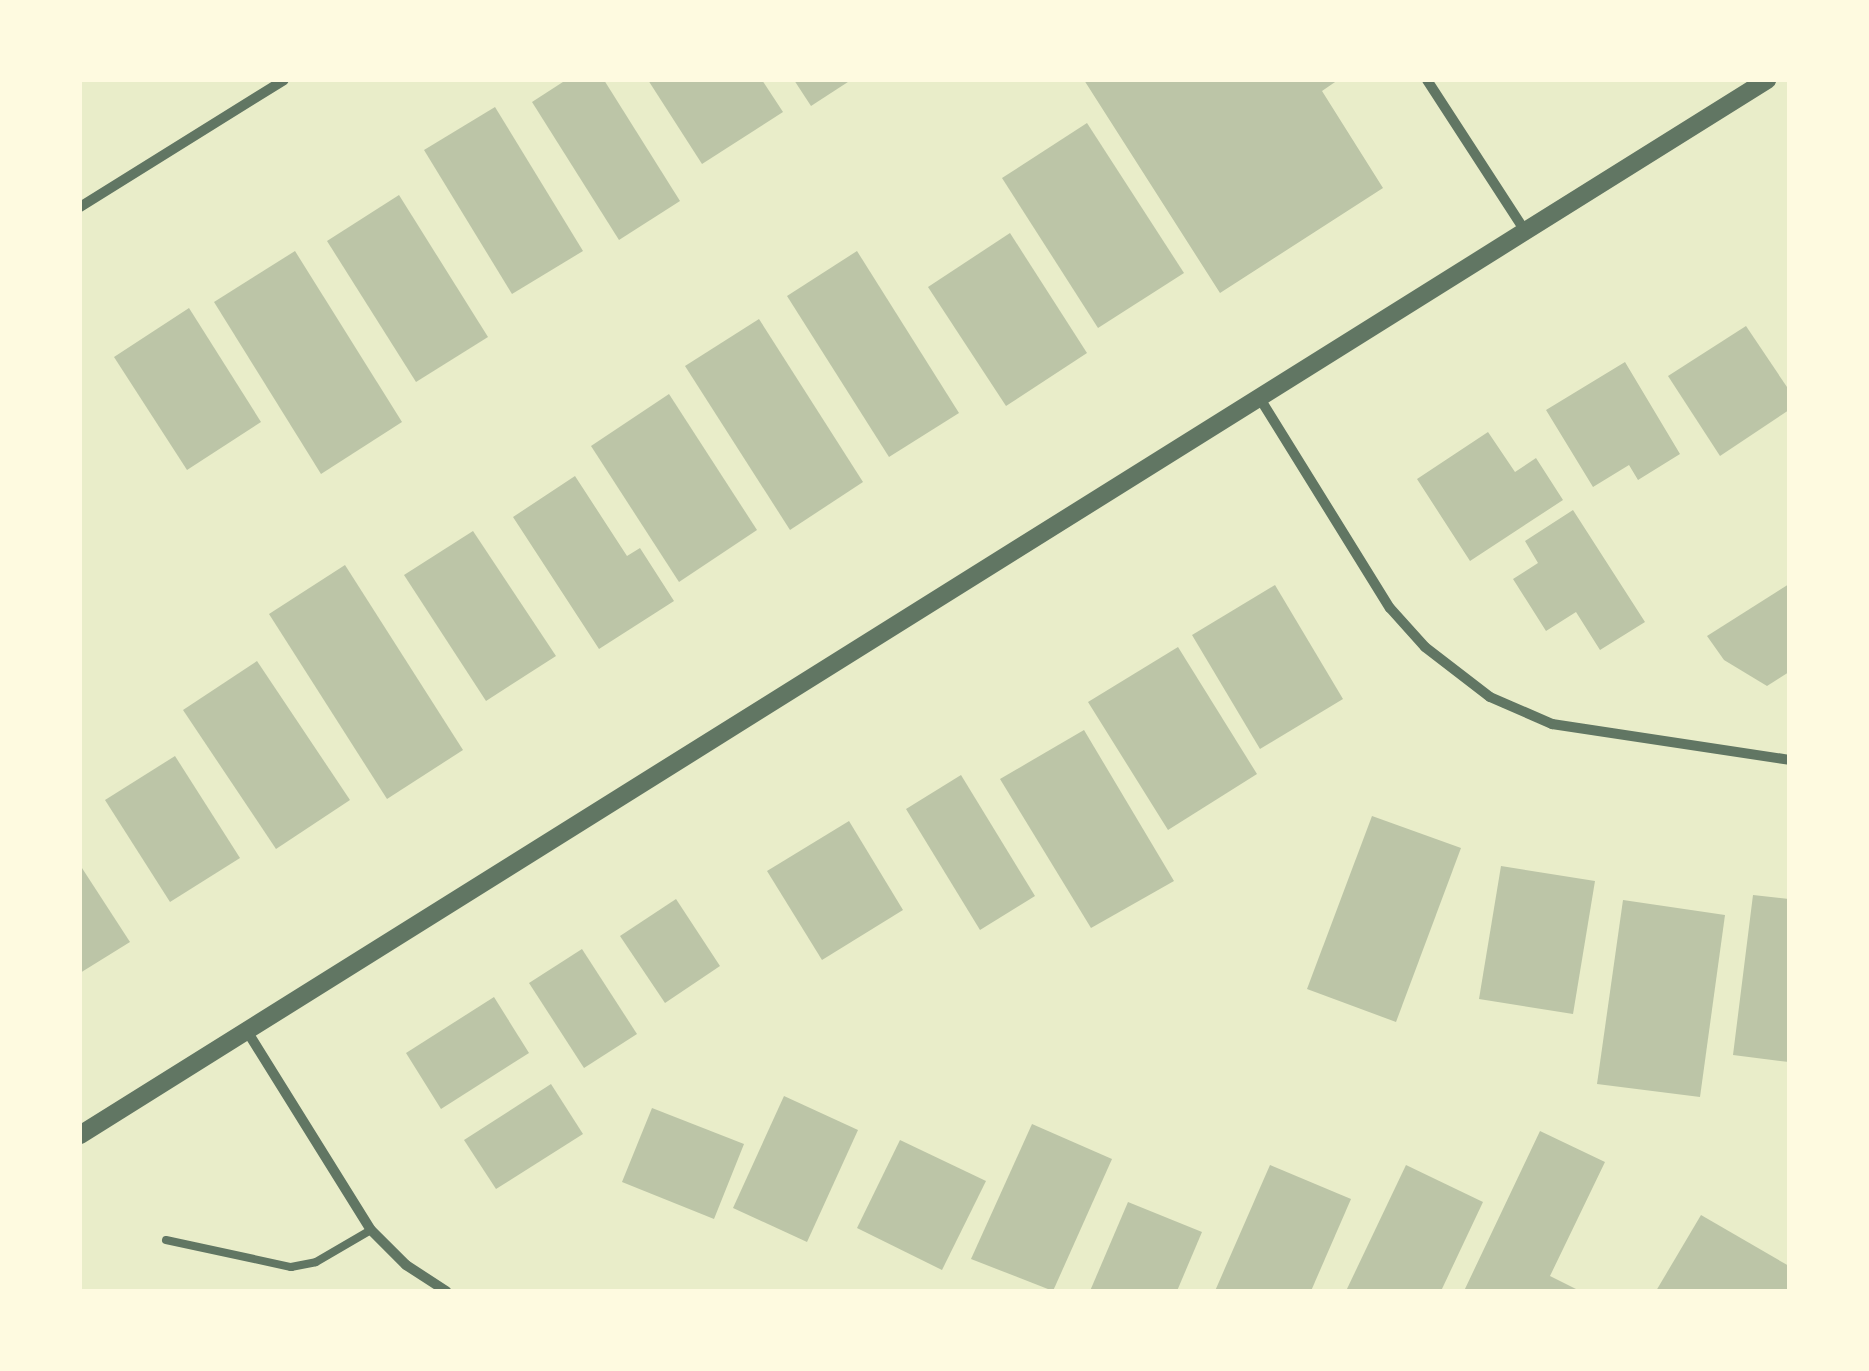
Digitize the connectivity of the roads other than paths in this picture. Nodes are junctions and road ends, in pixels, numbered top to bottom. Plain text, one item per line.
1 (284, 80) edge
2 (1428, 80) edge
3 (1767, 80) edge
4 (80, 207) edge
5 (1525, 231) junction
6 (1259, 397) junction
7 (1789, 760) edge
8 (247, 1031) junction
9 (80, 1135) edge
10 (371, 1230) junction
11 (166, 1240) dead end
12 (446, 1291) edge

1 - 4 street
2 - 5 street
3 - 5 street
5 - 6 street
6 - 7 street
6 - 8 street
8 - 9 street
8 - 10 street
10 - 11 lane
10 - 12 street

